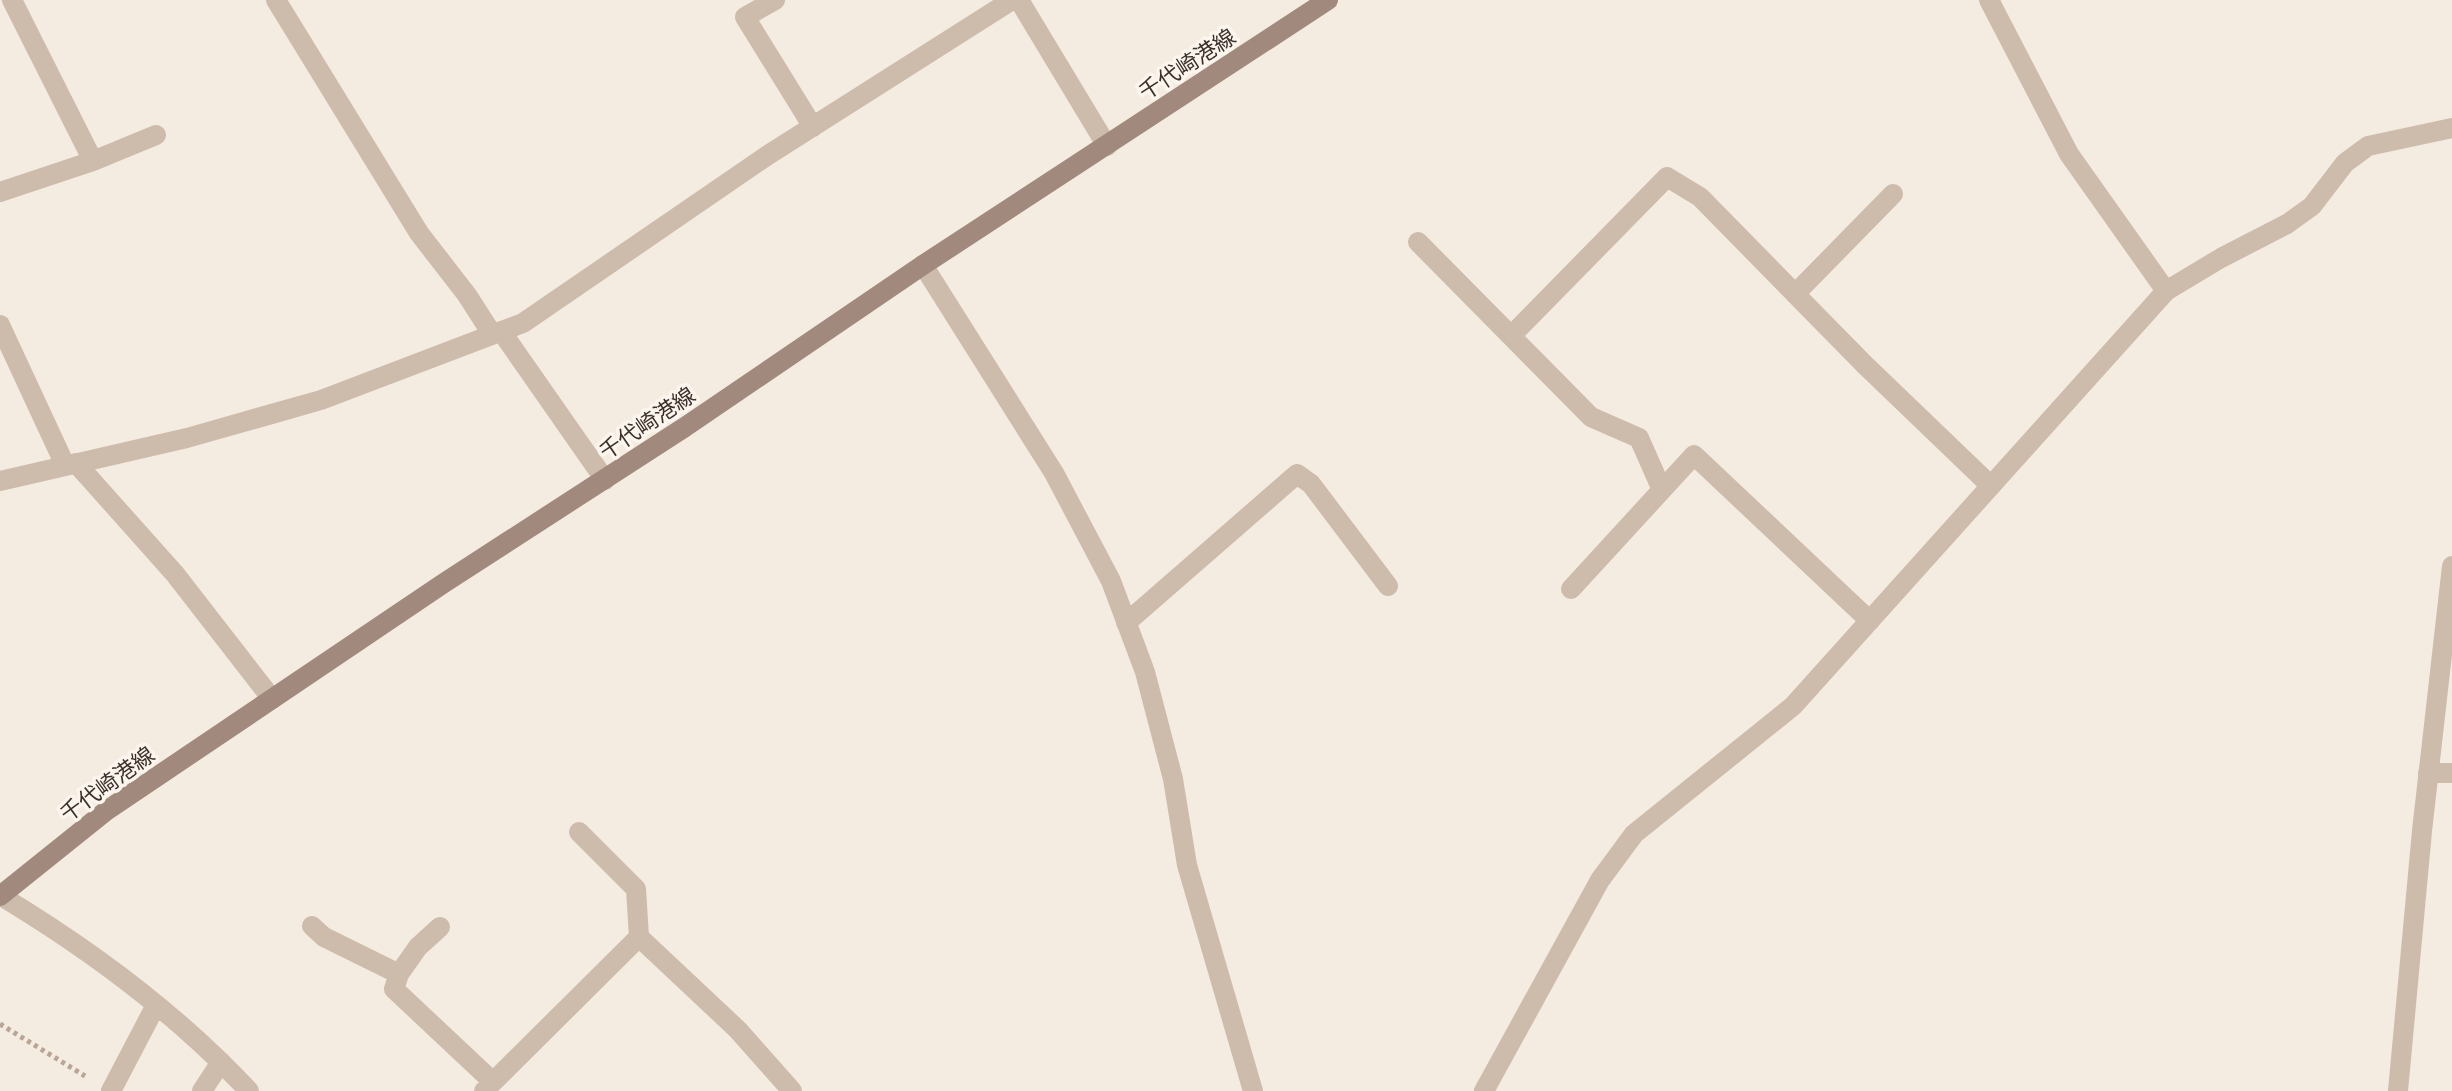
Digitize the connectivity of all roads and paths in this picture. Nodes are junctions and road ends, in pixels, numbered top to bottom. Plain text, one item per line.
1 (12, 0) edge
2 (276, 0) edge
3 (775, 0) edge
4 (1012, 0) edge
5 (1019, 0) edge
6 (1328, 0) edge
7 (1989, 0) edge
8 (813, 127) junction
9 (2452, 128) edge
10 (156, 135) dead end
11 (1107, 146) junction
12 (93, 161) junction
13 (0, 192) edge
14 (1893, 194) dead end
15 (1418, 242) dead end
16 (923, 265) junction
17 (2166, 291) junction
18 (1795, 294) junction
19 (0, 325) edge
20 (496, 332) junction
21 (1511, 336) junction
22 (70, 464) junction
23 (605, 480) junction
24 (0, 481) edge
25 (1991, 486) junction
26 (1662, 490) junction
27 (2452, 566) edge
28 (1388, 586) dead end
29 (1571, 589) dead end
30 (1870, 621) junction
31 (1126, 623) junction
32 (272, 699) junction
33 (2428, 773) junction
34 (2452, 773) edge
35 (579, 832) dead end
36 (0, 898) edge
37 (312, 926) dead end
38 (440, 927) dead end
39 (639, 937) junction
40 (399, 974) junction
41 (156, 1005) junction
42 (0, 1024) edge
43 (221, 1062) junction
44 (105, 1087) edge
45 (488, 1087) edge
46 (202, 1091) edge
47 (249, 1091) edge
48 (792, 1091) edge
49 (1253, 1091) edge
50 (1484, 1091) edge
51 (2398, 1091) edge

1 - 12 street
2 - 20 street
3 - 8 street
4 - 8 street
5 - 11 street
6 - 11 main road, 千代崎港線
7 - 17 street
8 - 20 street
9 - 17 street
10 - 12 street
11 - 16 main road, 千代崎港線
12 - 13 street
14 - 18 street
15 - 21 street
16 - 23 main road, 千代崎港線
16 - 31 street
17 - 25 street
18 - 21 street
18 - 25 street
19 - 22 street
20 - 22 street
20 - 23 street
21 - 26 street
22 - 24 street
22 - 32 street
23 - 32 main road, 千代崎港線
25 - 30 street
26 - 29 street
26 - 30 street
27 - 33 street
28 - 31 street
30 - 50 street
31 - 49 street
32 - 36 main road, 千代崎港線
33 - 34 street
33 - 51 street
35 - 39 street
36 - 41 street
37 - 40 street
38 - 40 street
39 - 45 street
39 - 48 street
40 - 45 street
41 - 43 street
41 - 44 street
42 - 44 path
43 - 46 street
43 - 47 street

